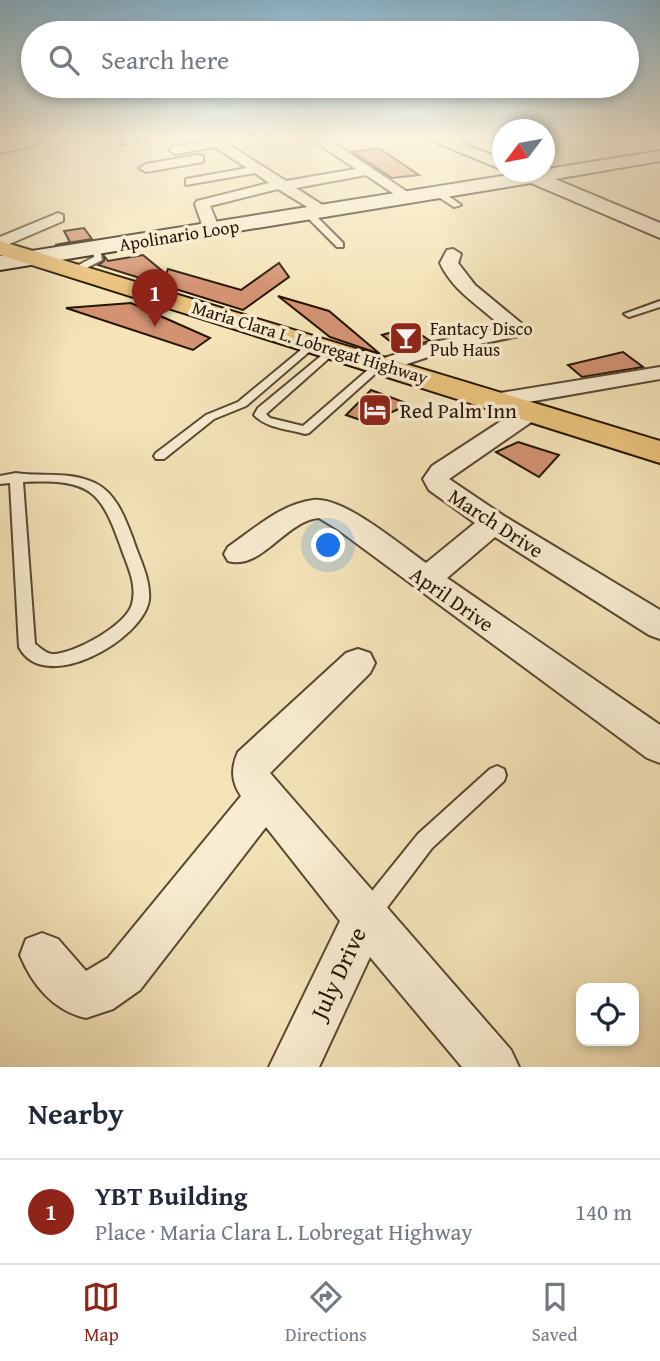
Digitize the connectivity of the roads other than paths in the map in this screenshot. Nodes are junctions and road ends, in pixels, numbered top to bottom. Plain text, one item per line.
1 (270, 188) edge
2 (285, 188) edge
3 (393, 188) edge
4 (458, 188) edge
5 (559, 188) edge
6 (437, 192) junction
7 (408, 197) junction
8 (457, 205) dead end
9 (316, 213) junction
10 (58, 218) dead end
11 (212, 230) junction
12 (660, 231) edge
13 (0, 245) edge
14 (340, 245) dead end
15 (96, 248) junction
16 (453, 254) dead end
17 (32, 258) junction
18 (0, 263) edge
19 (74, 271) junction
20 (660, 304) edge
21 (629, 314) dead end
22 (323, 346) junction
23 (383, 364) junction
24 (660, 373) edge
25 (499, 400) junction
26 (532, 411) junction
27 (660, 452) edge
28 (160, 456) dead end
29 (16, 477) junction
30 (0, 480) edge
31 (494, 523) junction
32 (238, 554) dead end
33 (425, 580) junction
34 (660, 626) edge
35 (358, 663) dead end
36 (660, 746) edge
37 (498, 775) dead end
38 (265, 797) junction
39 (365, 918) junction
40 (42, 955) dead end
41 (294, 1067) edge
42 (494, 1067) edge

1 - 11 street
2 - 9 street
3 - 7 street
4 - 6 street, Apolinario Loop
5 - 12 street
6 - 7 street, Apolinario Loop
6 - 8 lane
7 - 9 street, Apolinario Loop
9 - 11 street, Apolinario Loop
9 - 14 lane
10 - 13 street
11 - 15 street, Apolinario Loop
13 - 17 highway, Maria Clara L. Lobregat Highway
15 - 17 street, Apolinario Loop
15 - 19 lane
16 - 23 street
17 - 18 street, Apolinario Loop
17 - 19 highway, Maria Clara L. Lobregat Highway
19 - 22 highway, Maria Clara L. Lobregat Highway
20 - 21 lane
22 - 23 highway, Maria Clara L. Lobregat Highway
22 - 23 lane
22 - 28 lane
23 - 25 highway, Maria Clara L. Lobregat Highway
24 - 25 street
25 - 26 highway, Maria Clara L. Lobregat Highway
26 - 27 highway, Maria Clara L. Lobregat Highway
26 - 31 street, March Drive
29 - 29 lane
29 - 30 lane
31 - 33 street
31 - 34 street, March Drive
32 - 33 street, April Drive
33 - 36 street, April Drive
35 - 38 street
37 - 39 lane
38 - 39 street
38 - 40 street
39 - 41 street, July Drive
39 - 42 street

